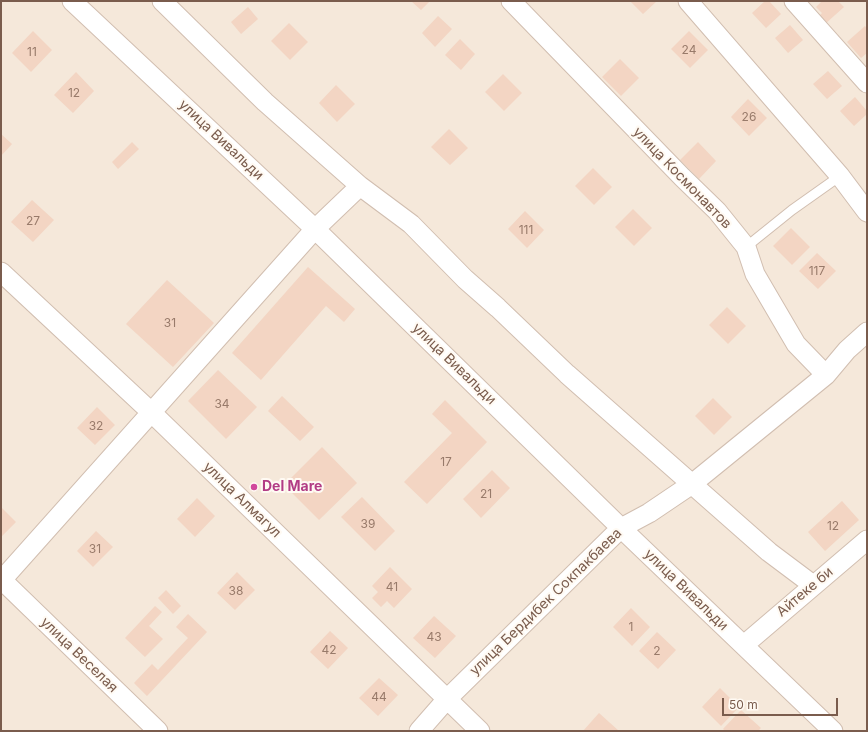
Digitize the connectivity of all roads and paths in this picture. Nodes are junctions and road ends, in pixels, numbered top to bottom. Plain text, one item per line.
1 (72, 1) edge
2 (162, 1) edge
3 (511, 1) edge
4 (688, 1) edge
5 (794, 1) edge
6 (867, 83) edge
7 (840, 176) junction
8 (360, 186) junction
9 (867, 212) edge
10 (315, 229) junction
11 (746, 247) junction
12 (1, 272) edge
13 (867, 332) edge
14 (826, 374) junction
15 (151, 412) junction
16 (692, 484) junction
17 (621, 528) junction
18 (867, 540) edge
19 (1, 580) edge
20 (813, 585) junction
21 (744, 645) junction
22 (447, 699) junction
23 (158, 731) edge
24 (418, 731) edge
25 (480, 731) edge
26 (833, 731) edge

1 - 10 street, улица Вивальди
2 - 8 street
3 - 11 street, улица Космонавтов
4 - 7 street
5 - 6 street
7 - 9 street
7 - 11 lane
8 - 10 street
8 - 16 street
10 - 15 street
10 - 17 street, улица Вивальди
11 - 14 street, улица Космонавтов
12 - 15 street, улица Алмагул
13 - 14 street, улица Бердибек Сокпакбаева
14 - 16 street, улица Бердибек Сокпакбаева
15 - 19 street
15 - 22 street, улица Алмагул
16 - 17 street, улица Бердибек Сокпакбаева
16 - 20 street
17 - 21 street, улица Вивальди
17 - 22 street, улица Бердибек Сокпакбаева
18 - 20 street, Айтеке би
19 - 23 street, улица Веселая
20 - 21 street, Айтеке би
21 - 26 street, улица Вивальди
22 - 24 street, улица Бердибек Сокпакбаева
22 - 25 street, улица Алмагул

